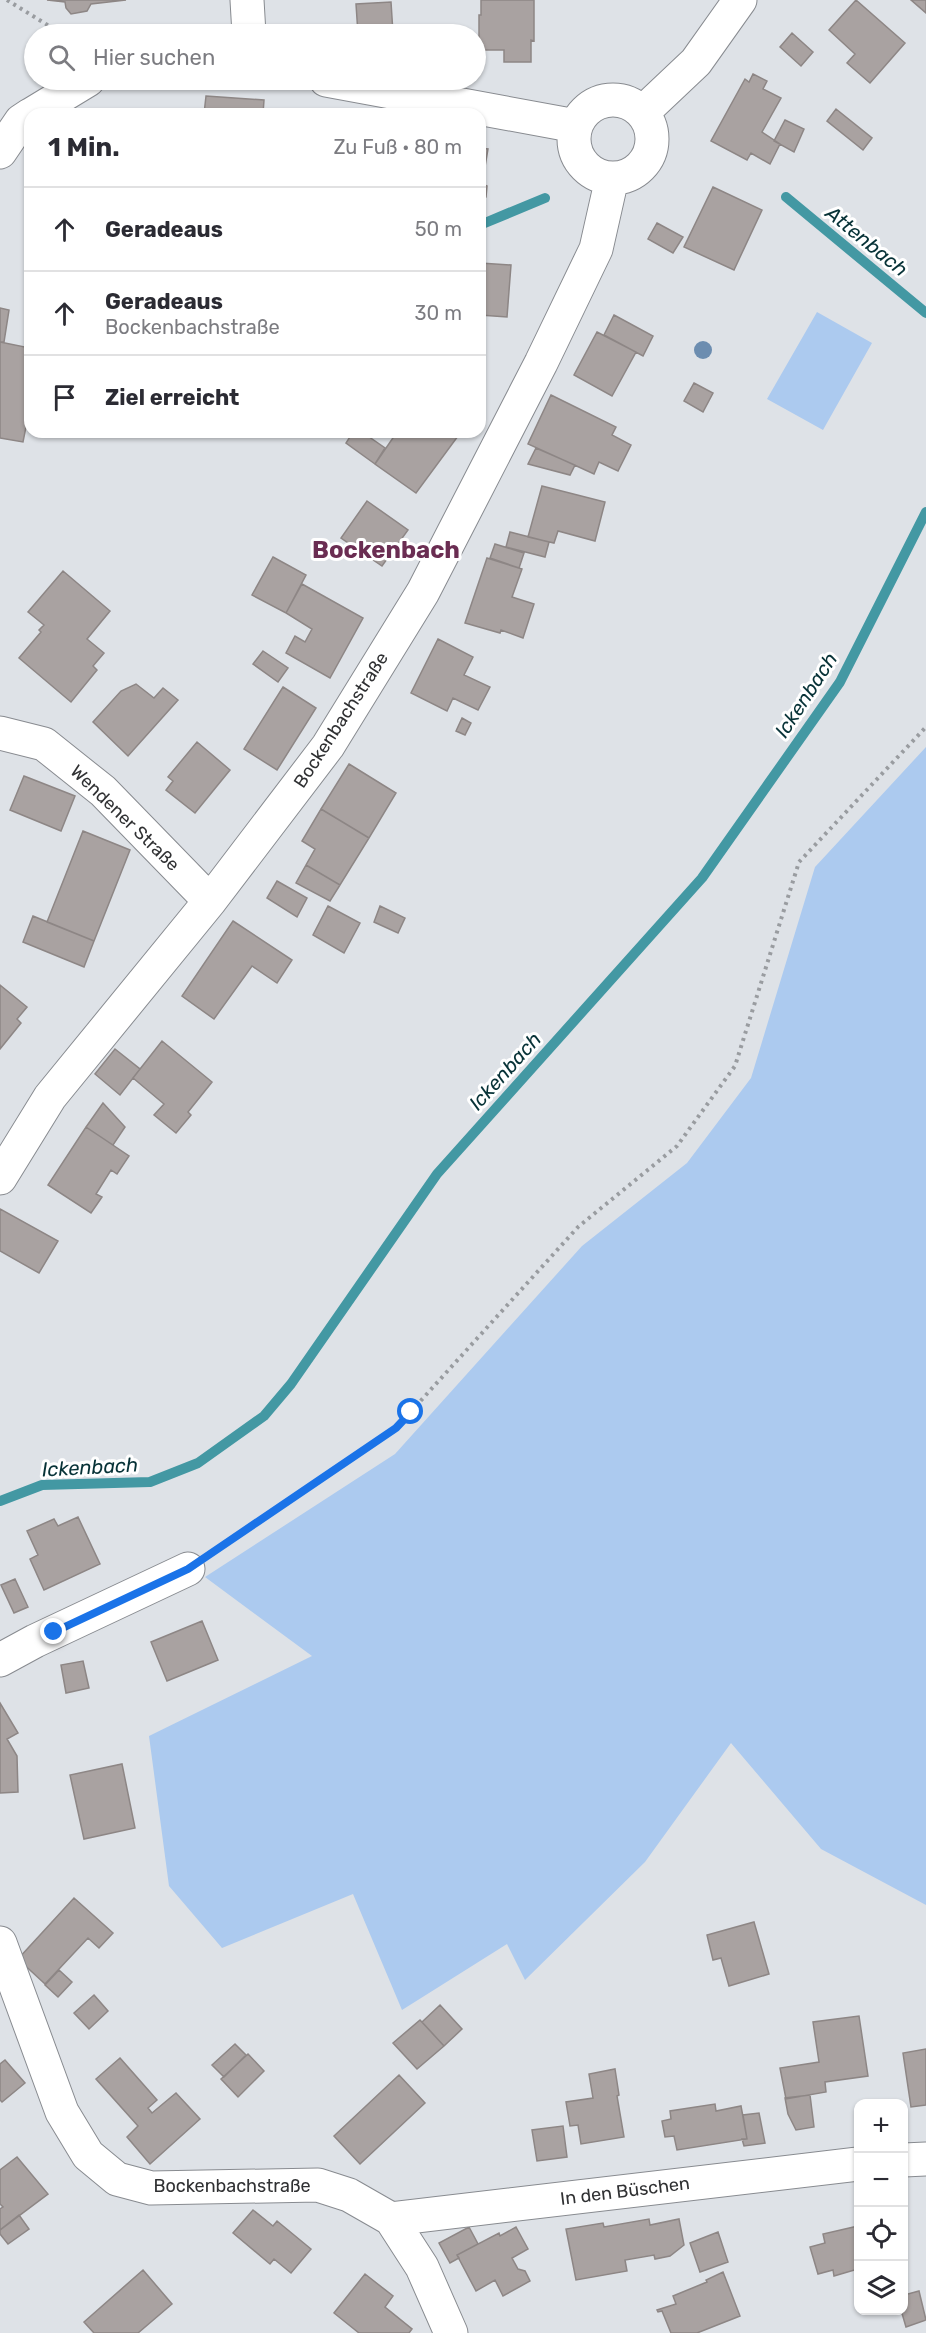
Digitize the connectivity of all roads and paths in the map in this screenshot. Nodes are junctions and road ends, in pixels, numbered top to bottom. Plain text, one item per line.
1 (7, 0) edge
2 (247, 0) edge
3 (740, 0) edge
4 (46, 24) edge
5 (248, 24) edge
6 (72, 90) edge
7 (380, 90) edge
8 (42, 108) edge
9 (478, 108) edge
10 (486, 109) edge
11 (642, 113) junction
12 (24, 119) edge
13 (576, 126) junction
14 (0, 152) edge
15 (612, 178) junction
16 (926, 727) edge
17 (0, 733) edge
18 (210, 901) junction
19 (0, 1178) edge
20 (188, 1569) joint
21 (0, 1660) edge
22 (0, 1943) edge
23 (926, 2159) edge
24 (908, 2160) edge
25 (854, 2164) edge
26 (391, 2219) junction
27 (451, 2333) edge

1 - 4 path
2 - 5 street
3 - 11 street
6 - 8 street
7 - 9 street
10 - 13 street
11 - 13 street
11 - 15 street
12 - 14 street
13 - 15 street
15 - 18 street, Bockenbachstraße
16 - 20 path
17 - 18 street, Wendener Straße
18 - 19 street, Bockenbachstraße
20 - 21 street
22 - 26 street, Bockenbachstraße
23 - 24 street
25 - 26 street, In den Büschen
26 - 27 street

